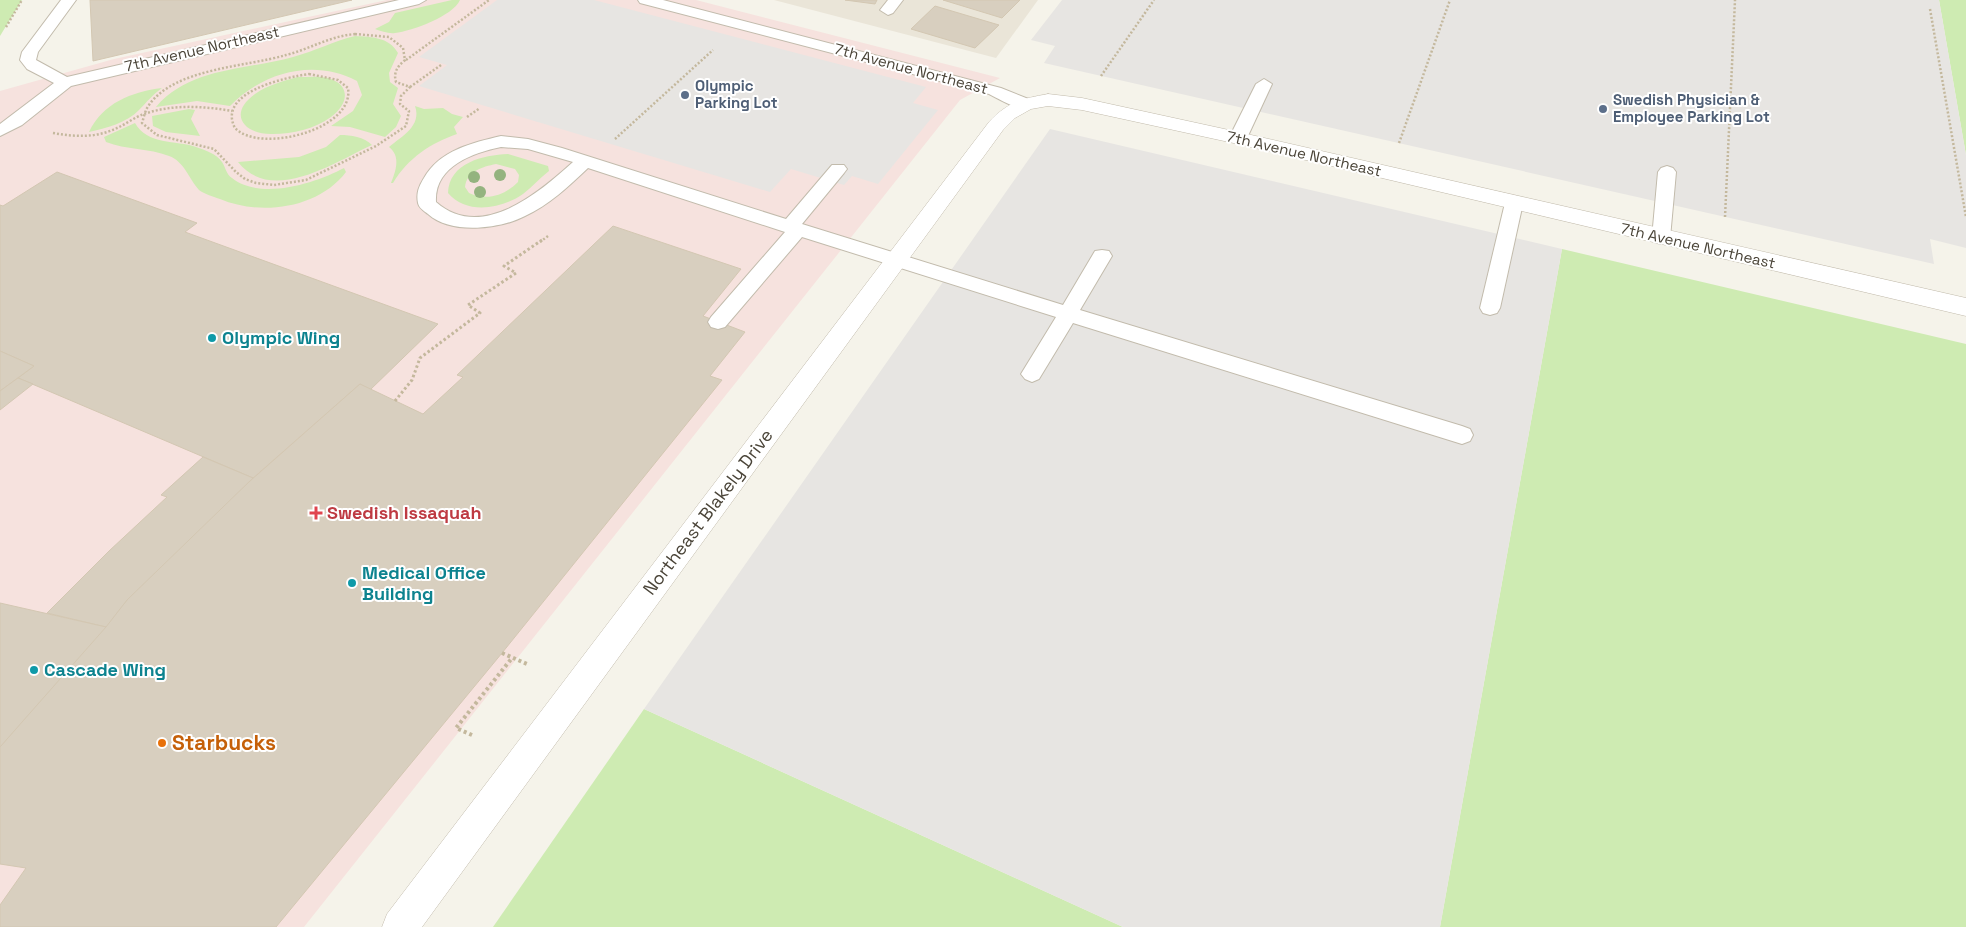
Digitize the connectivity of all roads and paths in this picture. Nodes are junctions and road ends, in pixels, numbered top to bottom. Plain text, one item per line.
1 (22, 0) edge
2 (69, 0) edge
3 (419, 0) edge
4 (489, 0) edge
5 (645, 0) edge
6 (1154, 0) edge
7 (1450, 0) edge
8 (1735, 0) edge
9 (1930, 9) dead end
10 (5, 28) dead end
11 (712, 50) dead end
12 (405, 60) junction
13 (441, 65) dead end
14 (1098, 80) dead end
15 (65, 82) junction
16 (1264, 84) dead end
17 (410, 86) junction
18 (1025, 104) junction
19 (232, 111) junction
20 (142, 114) junction
21 (16, 121) junction
22 (0, 131) edge
23 (1238, 138) junction
24 (613, 141) dead end
25 (1398, 146) dead end
26 (585, 161) junction
27 (838, 169) dead end
28 (1667, 172) dead end
29 (1514, 203) junction
30 (1966, 217) edge
31 (1725, 218) dead end
32 (794, 228) junction
33 (550, 234) dead end
34 (1661, 238) junction
35 (1102, 256) dead end
36 (895, 260) junction
37 (1966, 307) edge
38 (1490, 308) dead end
39 (1068, 313) junction
40 (718, 322) dead end
41 (1032, 374) dead end
42 (395, 401) dead end
43 (1462, 435) dead end
44 (502, 653) dead end
45 (512, 658) junction
46 (527, 664) dead end
47 (472, 735) dead end
48 (400, 927) edge

1 - 10 path
2 - 15 lane
3 - 15 lane, 7th Avenue Northeast
4 - 12 path
5 - 18 lane, 7th Avenue Northeast
6 - 14 path
7 - 25 path
8 - 31 path
9 - 30 path
11 - 24 path
12 - 17 path
12 - 20 path
13 - 17 path
15 - 21 lane, 7th Avenue Northeast
16 - 23 lane
17 - 20 path
18 - 23 street, 7th Avenue Northeast
18 - 36 street, Northeast Blakely Drive
19 - 19 path
19 - 20 path
20 - 21 path
21 - 22 lane, 7th Avenue Northeast
23 - 29 street, 7th Avenue Northeast
26 - 26 lane
26 - 32 lane
27 - 32 lane
28 - 34 lane
29 - 34 street, 7th Avenue Northeast
29 - 38 lane
32 - 36 lane
32 - 40 lane
33 - 42 path
34 - 37 street, 7th Avenue Northeast
35 - 39 lane
36 - 39 lane
36 - 48 street, Northeast Blakely Drive
39 - 41 lane
39 - 43 lane
44 - 45 path
45 - 46 path
45 - 47 path

